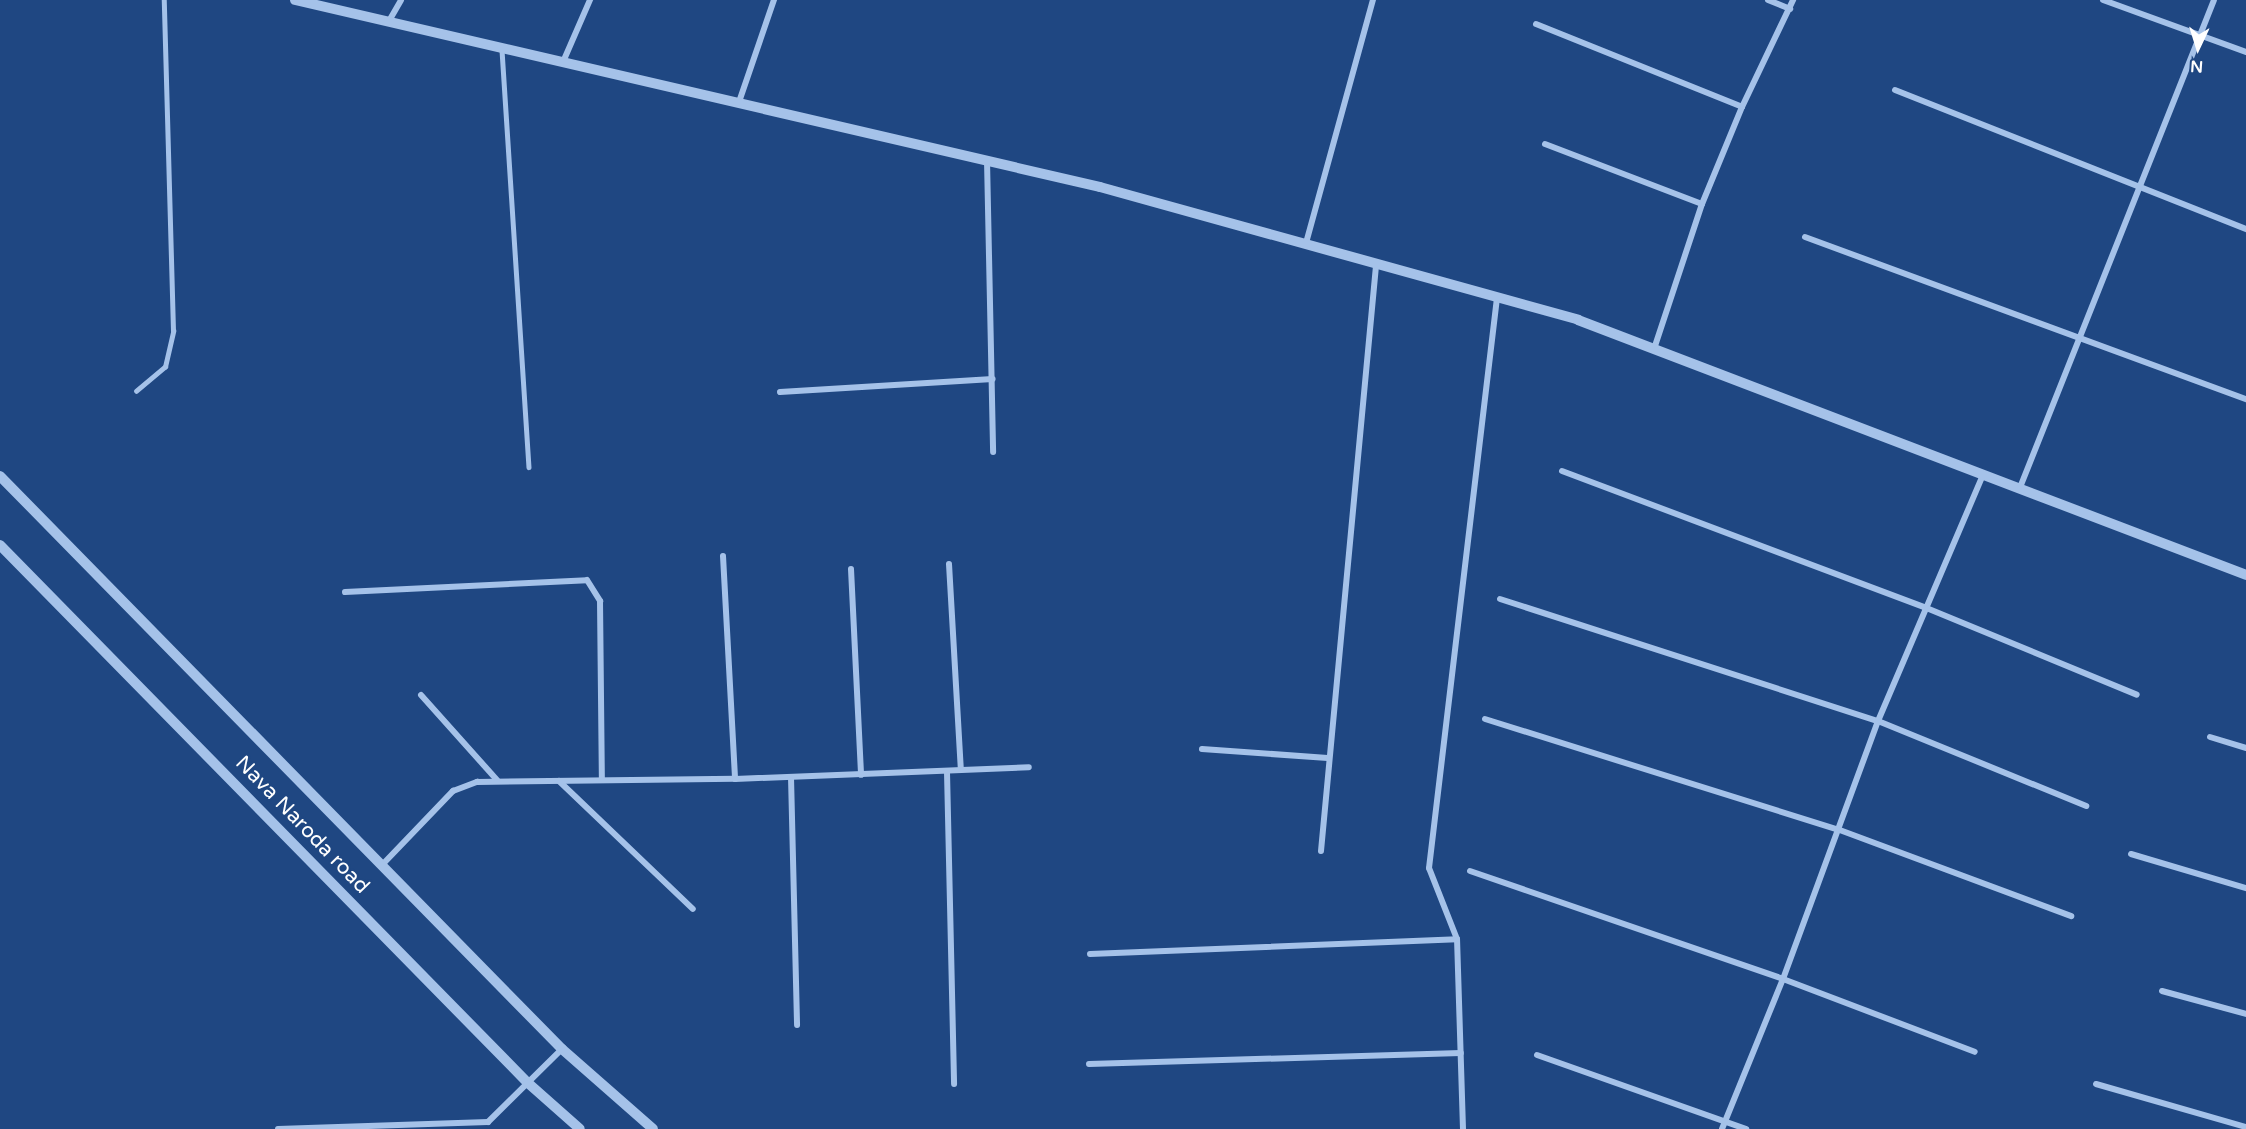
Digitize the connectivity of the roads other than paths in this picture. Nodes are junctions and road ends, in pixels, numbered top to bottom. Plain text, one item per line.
1 (164, 0) edge
2 (295, 0) edge
3 (401, 0) edge
4 (590, 0) edge
5 (774, 0) edge
6 (1372, 0) edge
7 (1768, 0) edge
8 (1793, 0) edge
9 (2103, 0) edge
10 (2214, 0) edge
11 (1790, 9) junction
12 (389, 21) junction
13 (1536, 24) dead end
14 (2202, 33) junction
15 (502, 47) junction
16 (2246, 52) edge
17 (563, 62) junction
18 (1894, 90) dead end
19 (739, 102) junction
20 (1742, 106) junction
21 (1545, 144) dead end
22 (987, 160) junction
23 (2142, 187) junction
24 (1702, 204) junction
25 (2246, 229) edge
26 (1805, 237) dead end
27 (1306, 243) junction
28 (1376, 266) junction
29 (1497, 298) junction
30 (2079, 338) junction
31 (1654, 350) junction
32 (993, 379) junction
33 (136, 391) dead end
34 (780, 393) dead end
35 (2246, 399) edge
36 (993, 452) dead end
37 (529, 467) dead end
38 (1562, 471) dead end
39 (1983, 475) junction
40 (0, 476) edge
41 (2019, 490) junction
42 (0, 545) edge
43 (723, 555) dead end
44 (949, 564) dead end
45 (851, 569) dead end
46 (2246, 575) edge
47 (345, 592) dead end
48 (1500, 598) dead end
49 (1924, 607) junction
50 (2137, 694) dead end
51 (421, 695) dead end
52 (1485, 719) dead end
53 (1878, 721) junction
54 (2210, 737) dead end
55 (2246, 748) edge
56 (1202, 749) dead end
57 (1328, 758) junction
58 (1029, 767) dead end
59 (961, 770) junction
60 (947, 772) junction
61 (861, 775) junction
62 (791, 777) junction
63 (735, 779) junction
64 (497, 780) junction
65 (602, 780) junction
66 (559, 781) junction
67 (2086, 806) dead end
68 (1837, 829) junction
69 (1321, 851) dead end
70 (2131, 854) dead end
71 (382, 865) junction
72 (1470, 871) dead end
73 (2246, 888) edge
74 (693, 909) dead end
75 (2071, 916) dead end
76 (1457, 939) junction
77 (1090, 954) dead end
78 (1783, 979) junction
79 (2162, 991) dead end
80 (2246, 1014) edge
81 (797, 1025) dead end
82 (562, 1049) junction
83 (1975, 1052) dead end
84 (1461, 1053) junction
85 (1537, 1055) dead end
86 (1089, 1064) dead end
87 (528, 1083) junction
88 (954, 1084) dead end
89 (2096, 1084) dead end
90 (1725, 1121) junction
91 (488, 1125) edge
92 (2246, 1127) edge
93 (278, 1129) edge
94 (580, 1129) edge
95 (652, 1129) edge
96 (1463, 1129) edge
97 (1722, 1129) edge
98 (1746, 1129) edge

1 - 33 lane
2 - 12 street
3 - 12 street
4 - 17 street
5 - 19 street
6 - 27 street
7 - 11 street
8 - 11 street
9 - 14 street
10 - 14 street
11 - 20 street
12 - 15 street
13 - 20 street
14 - 16 street
14 - 23 street
15 - 17 street
15 - 37 lane
17 - 19 street
18 - 23 street
19 - 22 street
20 - 24 street
21 - 24 street
22 - 27 street
22 - 32 street
23 - 25 street
23 - 30 street
24 - 31 street
26 - 30 street
27 - 28 street
28 - 29 street
28 - 57 street
29 - 31 street
29 - 76 street
30 - 35 street
30 - 41 street
31 - 39 street
32 - 34 street
32 - 36 street
38 - 49 street
39 - 41 street
39 - 49 street
40 - 71 street
41 - 46 street
42 - 87 street, Nava Naroda road
43 - 63 street
44 - 59 street
45 - 61 street
47 - 65 street
48 - 53 street
49 - 50 street
49 - 53 street
51 - 64 street
52 - 68 street
53 - 67 street
53 - 68 street
54 - 55 street
56 - 57 street
57 - 69 street
58 - 59 street
59 - 60 street
60 - 61 street
60 - 88 street
61 - 62 street
62 - 63 street
62 - 81 street
63 - 65 street
64 - 66 street
64 - 71 street
65 - 66 street
66 - 74 street
68 - 75 street
68 - 78 street
70 - 73 street
71 - 82 street
72 - 78 street
76 - 77 street
76 - 84 street
78 - 83 street
78 - 90 street
79 - 80 street
82 - 87 street
82 - 95 street
84 - 86 street
84 - 96 street
85 - 90 street
87 - 91 street
87 - 94 street, Nava Naroda road
89 - 92 street
90 - 97 street
90 - 98 street
91 - 93 street

